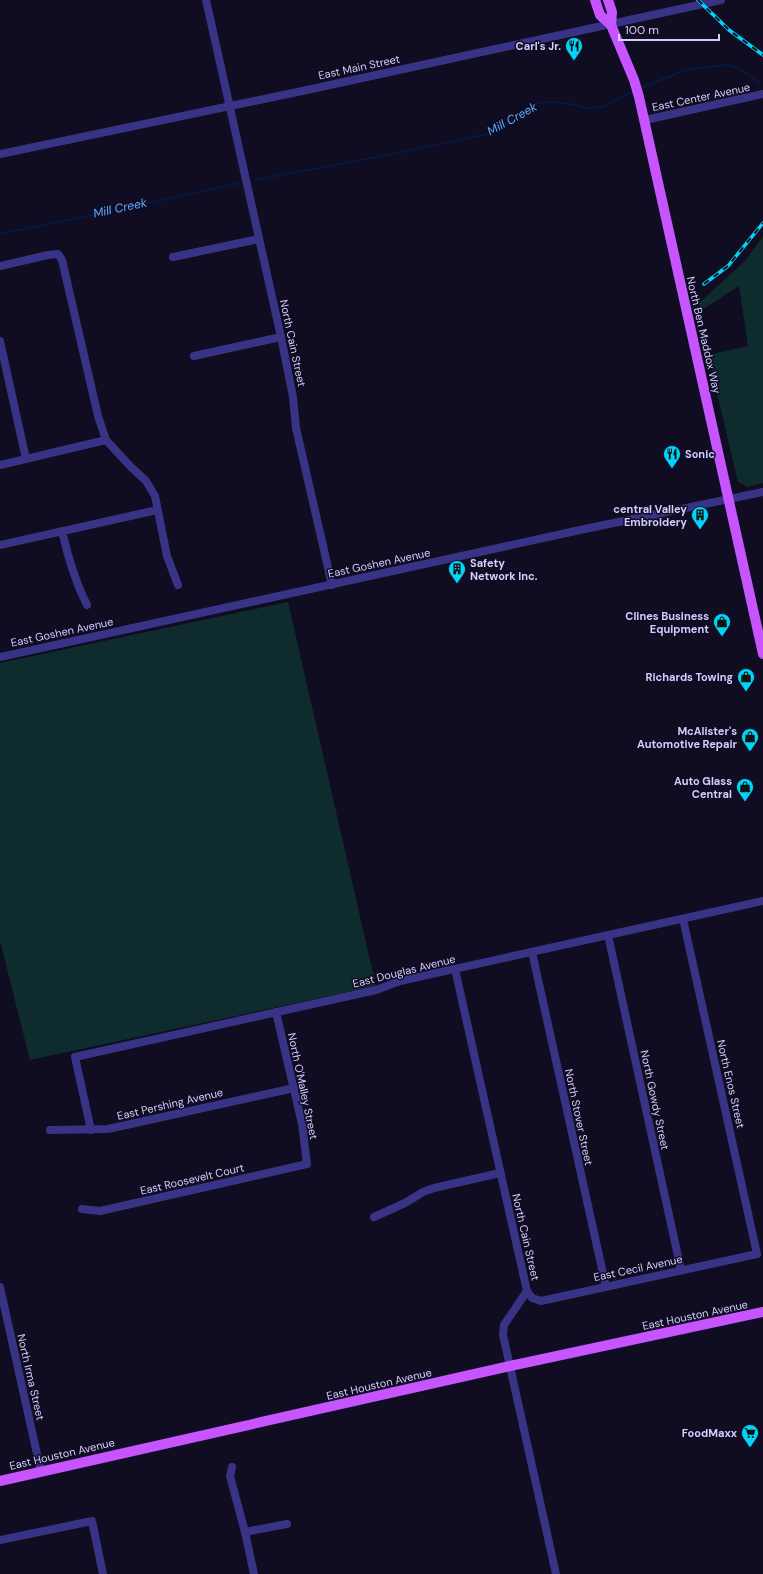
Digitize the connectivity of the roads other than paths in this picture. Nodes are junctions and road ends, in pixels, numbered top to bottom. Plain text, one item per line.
1 (206, 0) edge
2 (595, 0) edge
3 (608, 0) edge
4 (721, 0) edge
5 (611, 25) junction
6 (763, 94) edge
7 (229, 106) junction
8 (645, 120) junction
9 (0, 154) edge
10 (259, 239) junction
11 (173, 257) dead end
12 (0, 266) edge
13 (281, 337) junction
14 (0, 341) edge
15 (194, 356) dead end
16 (106, 440) junction
17 (26, 459) junction
18 (0, 465) edge
19 (763, 492) edge
20 (728, 499) junction
21 (157, 510) junction
22 (62, 531) junction
23 (0, 545) edge
24 (178, 585) dead end
25 (332, 585) junction
26 (86, 605) dead end
27 (763, 654) edge
28 (0, 657) edge
29 (763, 901) edge
30 (683, 919) junction
31 (608, 935) junction
32 (532, 952) junction
33 (455, 969) junction
34 (276, 1012) junction
35 (294, 1088) junction
36 (50, 1130) dead end
37 (91, 1130) junction
38 (307, 1164) joint
39 (500, 1173) junction
40 (82, 1209) dead end
41 (374, 1217) dead end
42 (757, 1254) joint
43 (681, 1270) junction
44 (0, 1287) edge
45 (606, 1287) junction
46 (527, 1291) junction
47 (763, 1312) edge
48 (510, 1366) junction
49 (232, 1467) dead end
50 (42, 1472) junction
51 (0, 1481) edge
52 (287, 1524) dead end
53 (245, 1532) junction
54 (0, 1540) edge
55 (103, 1574) edge
56 (254, 1574) edge
57 (556, 1574) edge

1 - 7 street, North Cain Street
2 - 5 main road
3 - 5 main road
4 - 5 street, East Main Street
5 - 7 street, East Main Street
5 - 8 main road, North Ben Maddox Way
6 - 8 street, East Center Avenue
7 - 9 street, East Main Street
7 - 10 street, North Cain Street
8 - 20 main road, North Ben Maddox Way
10 - 11 street
10 - 13 street, North Cain Street
12 - 16 street
13 - 15 street
13 - 25 street, North Cain Street
14 - 17 street
16 - 17 street
16 - 21 street
17 - 18 street
19 - 20 street, East Goshen Avenue
20 - 25 street, East Goshen Avenue
20 - 27 main road, North Ben Maddox Way
21 - 22 street
21 - 24 street
22 - 23 street
22 - 26 street
25 - 28 street, East Goshen Avenue
29 - 30 street, East Douglas Avenue
30 - 31 street, East Douglas Avenue
30 - 42 street, North Enos Street
31 - 32 street, East Douglas Avenue
31 - 43 street, North Gowdy Street
32 - 33 street, East Douglas Avenue
32 - 45 street, North Stover Street
33 - 34 street, East Douglas Avenue
33 - 39 street, North Cain Street
34 - 35 street, North O'Malley Street
34 - 37 street, East Douglas Avenue
35 - 37 street, East Pershing Avenue
35 - 38 street, North O'Malley Street
36 - 37 street, East Pershing Avenue
38 - 40 street, East Roosevelt Court
39 - 41 street
39 - 46 street, North Cain Street
42 - 43 street, East Cecil Avenue
43 - 45 street, East Cecil Avenue
44 - 50 street, North Irma Street
45 - 46 street, East Cecil Avenue
46 - 48 street, North Cain Street
47 - 48 main road, East Houston Avenue
48 - 50 main road, East Houston Avenue
48 - 57 street, North Cain Street
49 - 53 street
50 - 51 main road, East Houston Avenue
52 - 53 street
53 - 56 street
54 - 55 street

